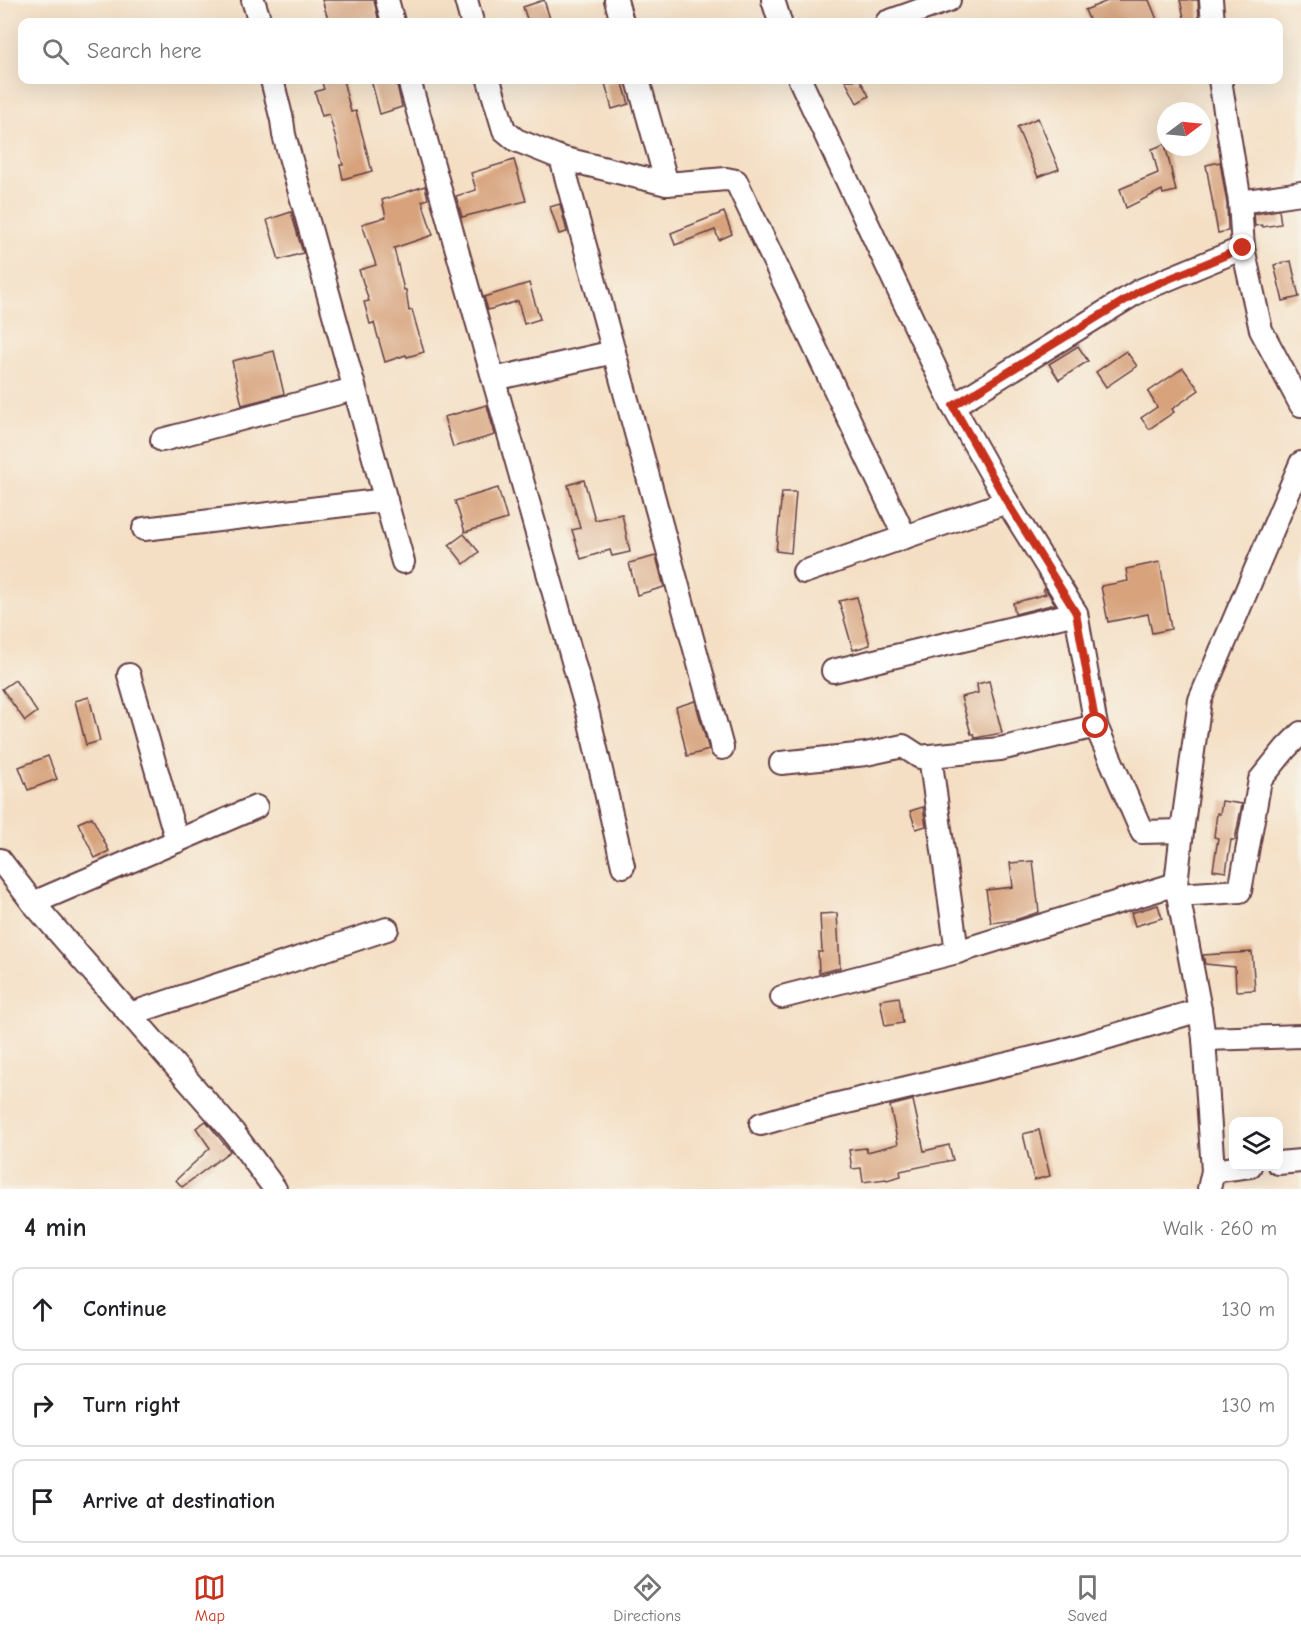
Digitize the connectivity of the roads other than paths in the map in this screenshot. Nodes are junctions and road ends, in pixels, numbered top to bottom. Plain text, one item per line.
1 (253, 0) edge
2 (387, 0) edge
3 (466, 0) edge
4 (616, 0) edge
5 (773, 0) edge
6 (949, 0) edge
7 (1211, 0) edge
8 (259, 18) edge
9 (392, 18) edge
10 (471, 18) edge
11 (621, 18) edge
12 (779, 18) edge
13 (898, 18) edge
14 (1213, 18) edge
15 (273, 84) edge
16 (410, 84) edge
17 (490, 84) edge
18 (639, 84) edge
19 (802, 84) edge
20 (1221, 84) edge
21 (561, 158) junction
22 (667, 184) junction
23 (1301, 193) edge
24 (1240, 202) junction
25 (1243, 248) junction
26 (614, 352) junction
27 (494, 379) junction
28 (354, 388) junction
29 (1301, 405) edge
30 (953, 406) junction
31 (162, 440) dead end
32 (1301, 463) edge
33 (386, 500) junction
34 (1007, 502) junction
35 (144, 529) dead end
36 (904, 537) junction
37 (403, 562) dead end
38 (804, 572) dead end
39 (1076, 613) junction
40 (833, 671) dead end
41 (129, 675) dead end
42 (1096, 726) junction
43 (1301, 733) edge
44 (722, 748) dead end
45 (930, 756) junction
46 (781, 763) dead end
47 (256, 807) dead end
48 (1182, 831) junction
49 (177, 841) junction
50 (0, 860) edge
51 (623, 866) dead end
52 (1177, 889) junction
53 (33, 903) junction
54 (387, 929) dead end
55 (957, 952) junction
56 (782, 997) dead end
57 (1200, 1010) junction
58 (130, 1014) junction
59 (1301, 1036) edge
60 (1204, 1039) junction
61 (761, 1124) dead end
62 (1301, 1161) edge
63 (1283, 1163) edge
64 (1239, 1171) edge
65 (1206, 1183) edge
66 (275, 1189) edge

1 - 8 street
2 - 9 street
3 - 10 street
4 - 11 street
5 - 12 street
6 - 13 street
7 - 14 street
15 - 28 street
16 - 27 street
17 - 21 street
18 - 22 street
19 - 30 street
20 - 24 street
21 - 22 street
21 - 26 street
22 - 36 street
23 - 24 street
24 - 25 street
25 - 29 street
25 - 30 street
26 - 27 street
26 - 44 street
27 - 51 street
28 - 31 street
28 - 33 street
30 - 34 street
32 - 48 street
33 - 35 street
33 - 37 street
34 - 36 street
34 - 39 street
36 - 38 street
39 - 40 street
39 - 42 street
41 - 49 street
42 - 45 street
42 - 48 street
43 - 52 street
45 - 46 street
45 - 55 street
47 - 49 street
48 - 52 street
49 - 53 street
50 - 53 street
52 - 55 street
52 - 57 street
53 - 58 street
54 - 58 street
55 - 56 street
57 - 60 street
57 - 61 street
58 - 66 street
59 - 60 street
60 - 65 street
62 - 63 street
64 - 65 street

